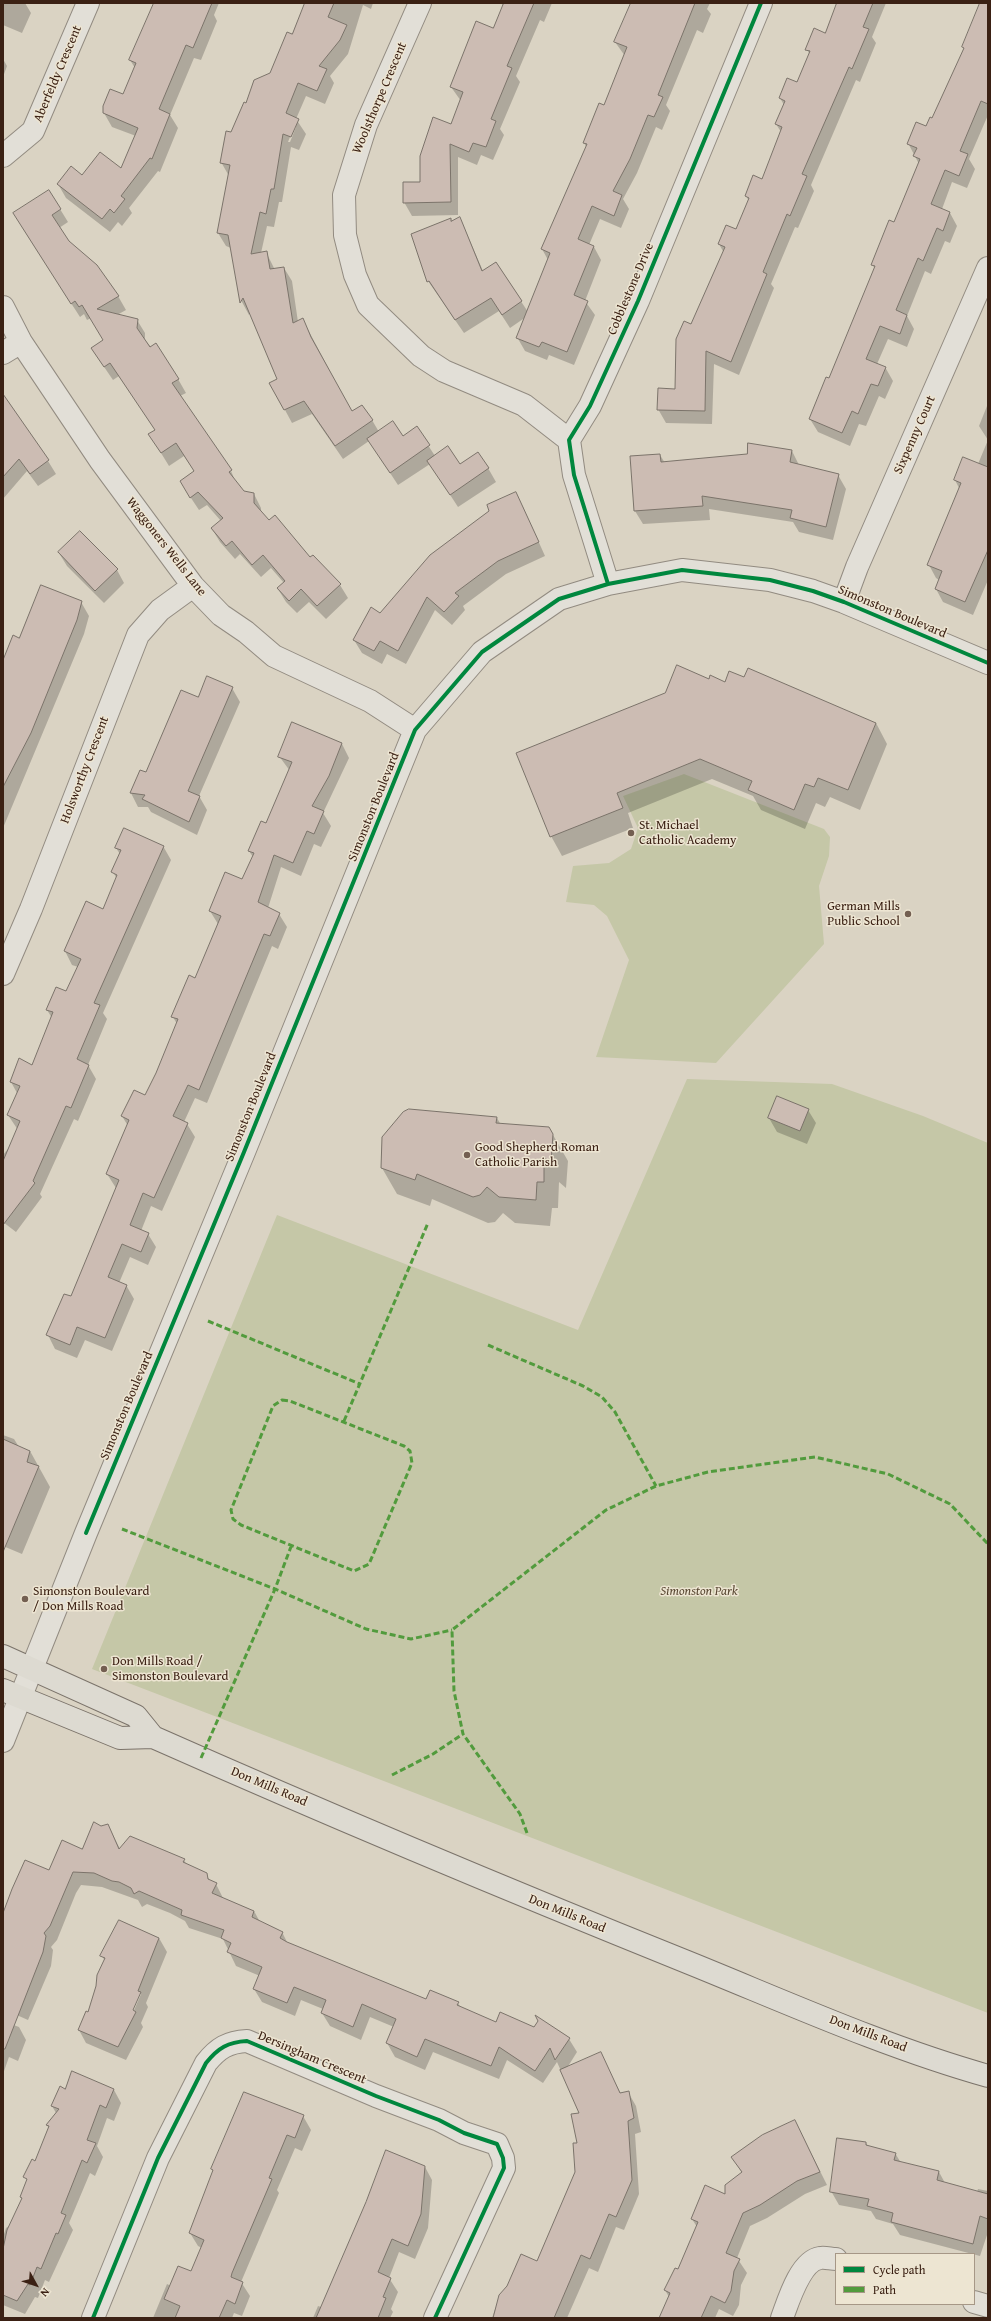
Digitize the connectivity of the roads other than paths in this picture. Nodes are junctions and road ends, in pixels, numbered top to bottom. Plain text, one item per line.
1 (88, 3) edge
2 (420, 3) edge
3 (761, 3) edge
4 (3, 156) edge
5 (988, 268) edge
6 (3, 307) edge
7 (12, 348) edge
8 (569, 440) junction
9 (608, 584) junction
10 (193, 586) junction
11 (844, 602) junction
12 (988, 663) edge
13 (415, 730) junction
14 (3, 974) edge
15 (3, 1656) edge
16 (32, 1668) junction
17 (12, 1694) edge
18 (153, 1737) junction
19 (3, 1741) edge
20 (988, 2076) edge
21 (835, 2259) edge
22 (975, 2302) edge
23 (988, 2306) edge
24 (93, 2318) edge
25 (435, 2318) edge
26 (782, 2318) edge

1 - 4 street, Aberfeldy Crescent
2 - 8 street, Woolsthorpe Crescent
3 - 8 street, Cobblestone Drive
5 - 11 street, Sixpenny Court
6 - 7 street, Waggoners Wells Lane
7 - 10 street, Waggoners Wells Lane
8 - 9 street
9 - 11 street, Simonston Boulevard
9 - 13 street, Simonston Boulevard
10 - 13 street, Waggoners Wells Lane
10 - 14 street, Holsworthy Crescent
11 - 12 street, Simonston Boulevard
13 - 16 street, Simonston Boulevard
15 - 16 main road, Don Mills Road
16 - 17 street, Simonston Boulevard
16 - 18 main road, Don Mills Road
17 - 18 main road, Don Mills Road
17 - 19 street, Simonston Boulevard
18 - 20 main road, Don Mills Road
21 - 26 street
22 - 23 street
24 - 25 street, Dersingham Crescent

